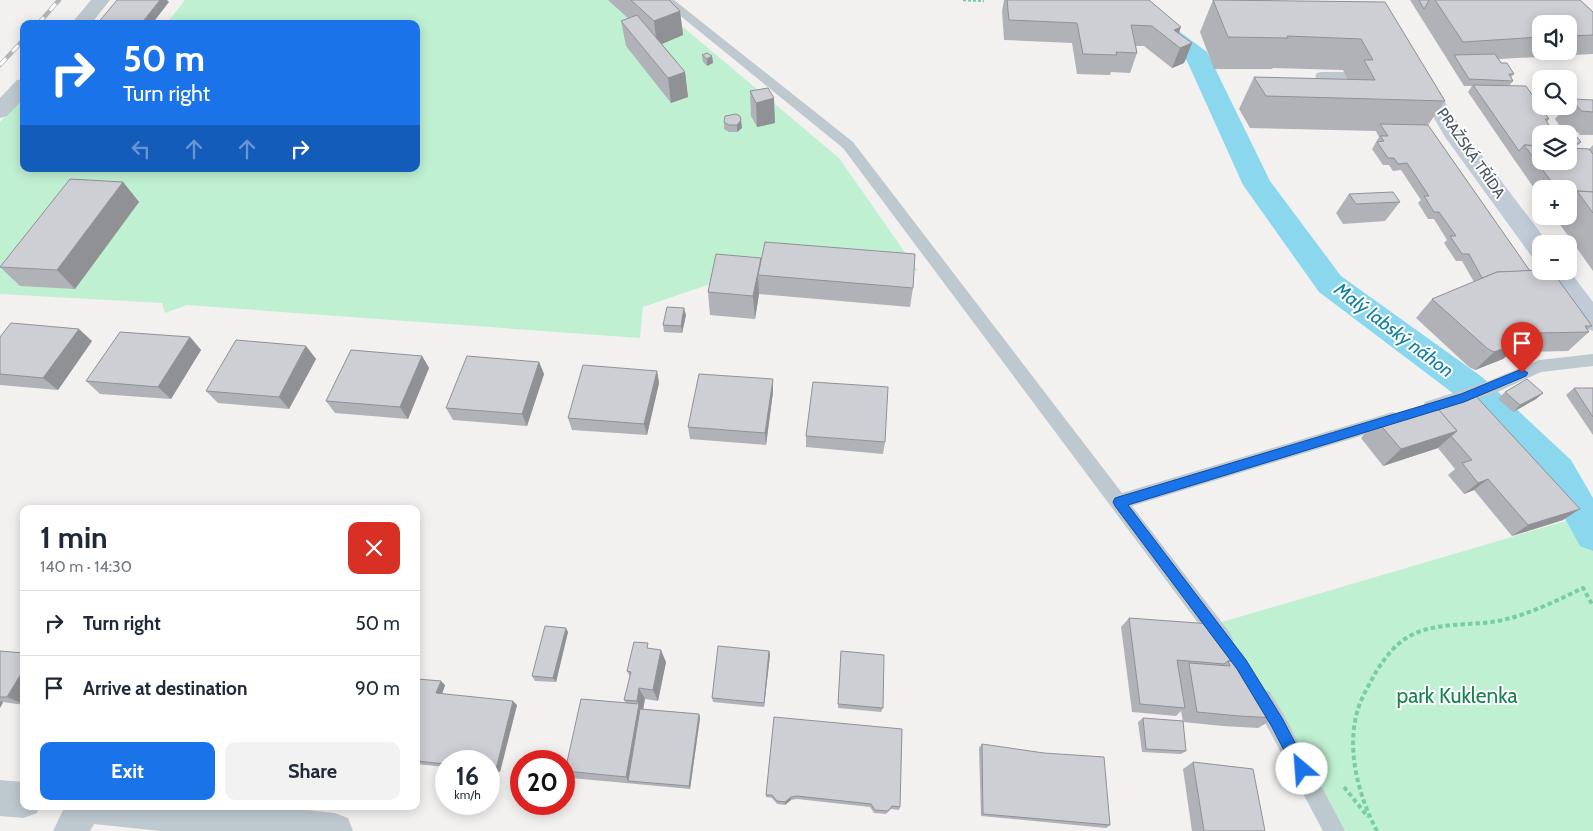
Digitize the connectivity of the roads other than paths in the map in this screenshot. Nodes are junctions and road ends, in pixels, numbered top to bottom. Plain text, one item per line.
1 (101, 0) edge
2 (667, 0) edge
3 (84, 20) edge
4 (1413, 74) edge
5 (1321, 76) dead end
6 (1346, 76) dead end
7 (20, 89) edge
8 (0, 111) edge
9 (1532, 239) edge
10 (1563, 280) edge
11 (1593, 321) edge
12 (1593, 360) edge
13 (1119, 502) junction
14 (1236, 657) edge
15 (1252, 681) edge
16 (0, 798) edge
17 (20, 800) edge
18 (82, 810) edge
19 (131, 810) edge
20 (71, 831) edge
21 (335, 831) edge
22 (1334, 831) edge

1 - 3 street
2 - 13 lane
4 - 9 street, PRAŽSKÁ TŘÍDA
5 - 6 lane
7 - 8 street
10 - 11 street
12 - 13 lane
13 - 14 lane
15 - 22 lane
16 - 17 street
18 - 20 street
19 - 21 street

